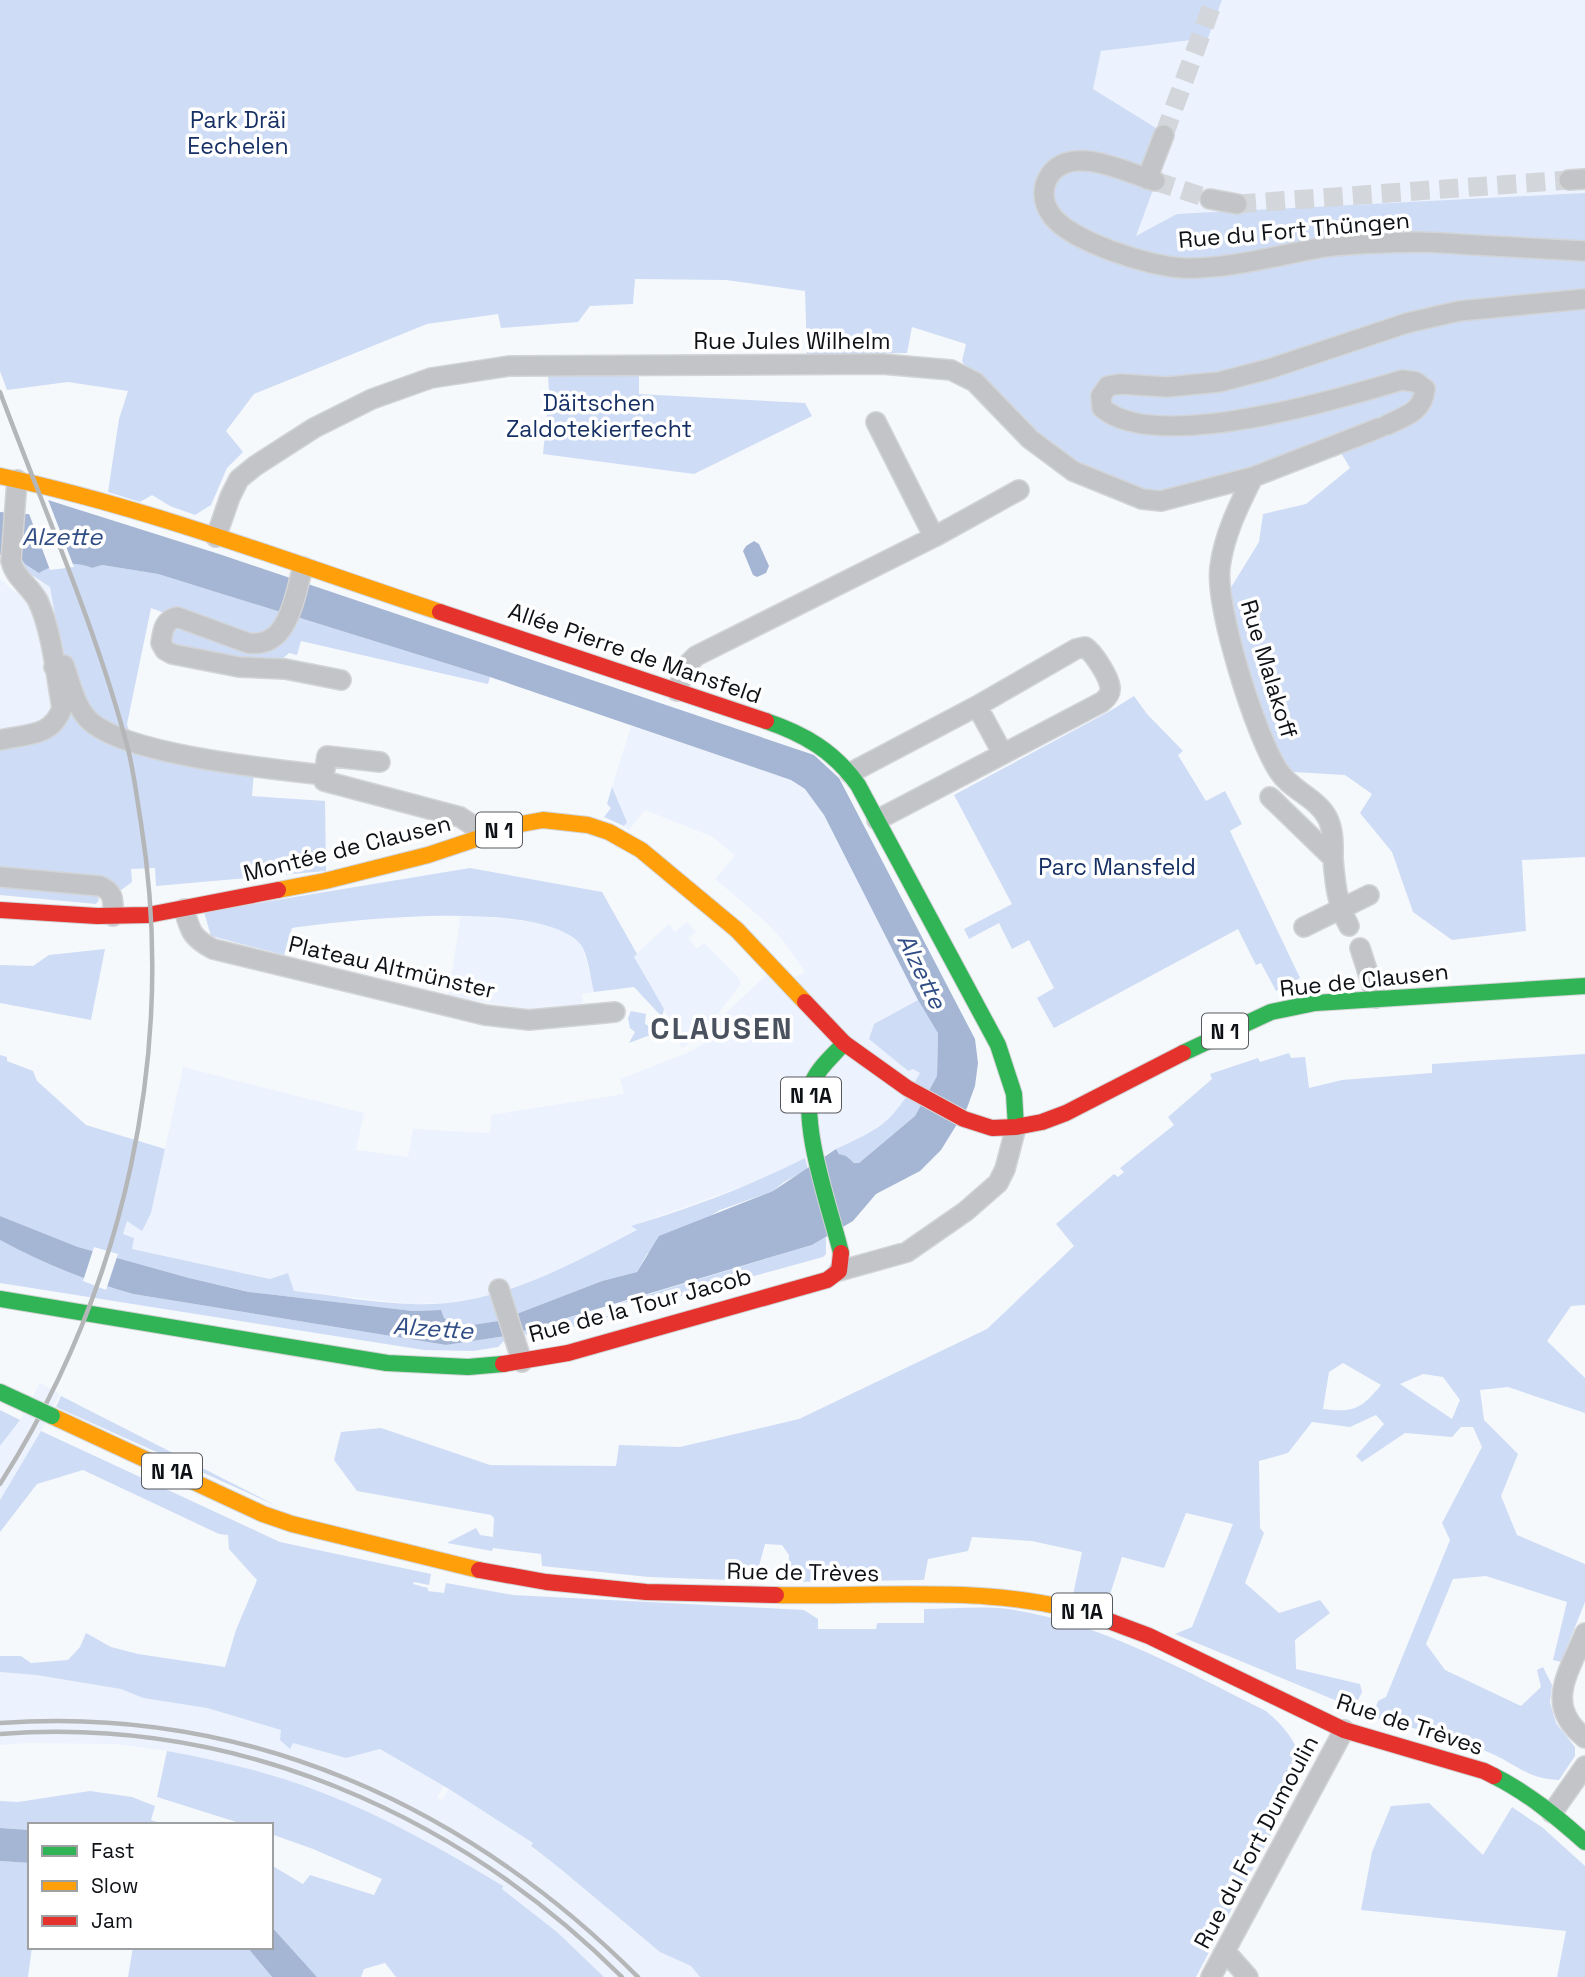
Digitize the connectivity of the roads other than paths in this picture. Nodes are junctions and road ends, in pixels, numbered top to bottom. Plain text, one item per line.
1 (1164, 135) tunnel mouth
2 (1209, 200) tunnel mouth
3 (1237, 204) tunnel mouth
4 (1585, 251) edge
5 (1585, 299) edge
6 (876, 422) dead end
7 (1253, 477) junction
8 (8, 478) edge
9 (1019, 491) dead end
10 (216, 537) junction
11 (934, 537) junction
12 (302, 573) junction
13 (54, 667) junction
14 (341, 680) dead end
15 (677, 691) junction
16 (977, 706) junction
17 (0, 740) edge
18 (1003, 754) junction
19 (380, 762) dead end
20 (850, 773) junction
21 (324, 775) junction
22 (1270, 797) dead end
23 (877, 820) junction
24 (486, 834) junction
25 (1333, 858) junction
26 (0, 877) edge
27 (1369, 895) dead end
28 (184, 909) junction
29 (0, 910) edge
30 (113, 916) junction
31 (1344, 918) junction
32 (1304, 927) dead end
33 (1360, 948) dead end
34 (1579, 986) edge
35 (1376, 998) junction
36 (615, 1012) dead end
37 (844, 1043) junction
38 (1016, 1127) junction
39 (839, 1271) junction
40 (499, 1289) dead end
41 (0, 1299) edge
42 (523, 1362) junction
43 (0, 1392) edge
44 (1585, 1633) edge
45 (1344, 1730) junction
46 (1585, 1738) edge
47 (1585, 1766) edge
48 (1552, 1813) junction
49 (1585, 1842) edge
50 (1225, 1951) junction
51 (1211, 1977) edge
52 (1248, 1977) edge

1 - 4 street, Rue du Fort Thüngen
2 - 3 street, Rue du Fort Thüngen
5 - 7 street, Rue Jules Wilhelm
6 - 11 street
7 - 10 street, Rue Jules Wilhelm
7 - 25 street, Rue Malakoff
8 - 10 main road, Allée Pierre de Mansfeld
8 - 13 street
9 - 11 street
10 - 12 main road, Allée Pierre de Mansfeld
11 - 15 street
12 - 14 street
12 - 15 main road, Allée Pierre de Mansfeld
13 - 17 street
13 - 21 street
15 - 20 main road, Allée Pierre de Mansfeld
16 - 18 street
16 - 18 street
16 - 20 street
18 - 23 street
19 - 21 street
20 - 23 main road, Allée Pierre de Mansfeld
21 - 24 street
22 - 25 street
23 - 38 main road, Allée Pierre de Mansfeld
24 - 28 main road, Montée de Clausen / N 1
24 - 37 main road, Montée de Clausen / N 1
25 - 31 street, Rue Malakoff
26 - 30 street
27 - 31 street
28 - 30 main road, Montée de Clausen / N 1
28 - 36 street, Plateau Altmünster
29 - 30 main road, Montée de Clausen / N 1
31 - 32 street
33 - 35 street
34 - 35 main road, Rue de Clausen / N 1
35 - 38 main road, Rue de Clausen / N 1
37 - 38 main road, Montée de Clausen / N 1
37 - 39 main road, N 1A
38 - 39 street, Rue de la Tour Jacob
39 - 42 main road, Rue de la Tour Jacob
40 - 42 street
41 - 42 main road, Rue de la Tour Jacob
43 - 45 main road, Rue de Trèves / N 1A, bridge
44 - 46 street
45 - 48 main road, Rue de Trèves / N 1A
45 - 50 street, Rue du Fort Dumoulin
47 - 48 street
48 - 49 main road, Rue de Trèves / N 1A
50 - 51 street, Rue du Fort Dumoulin
50 - 52 street

